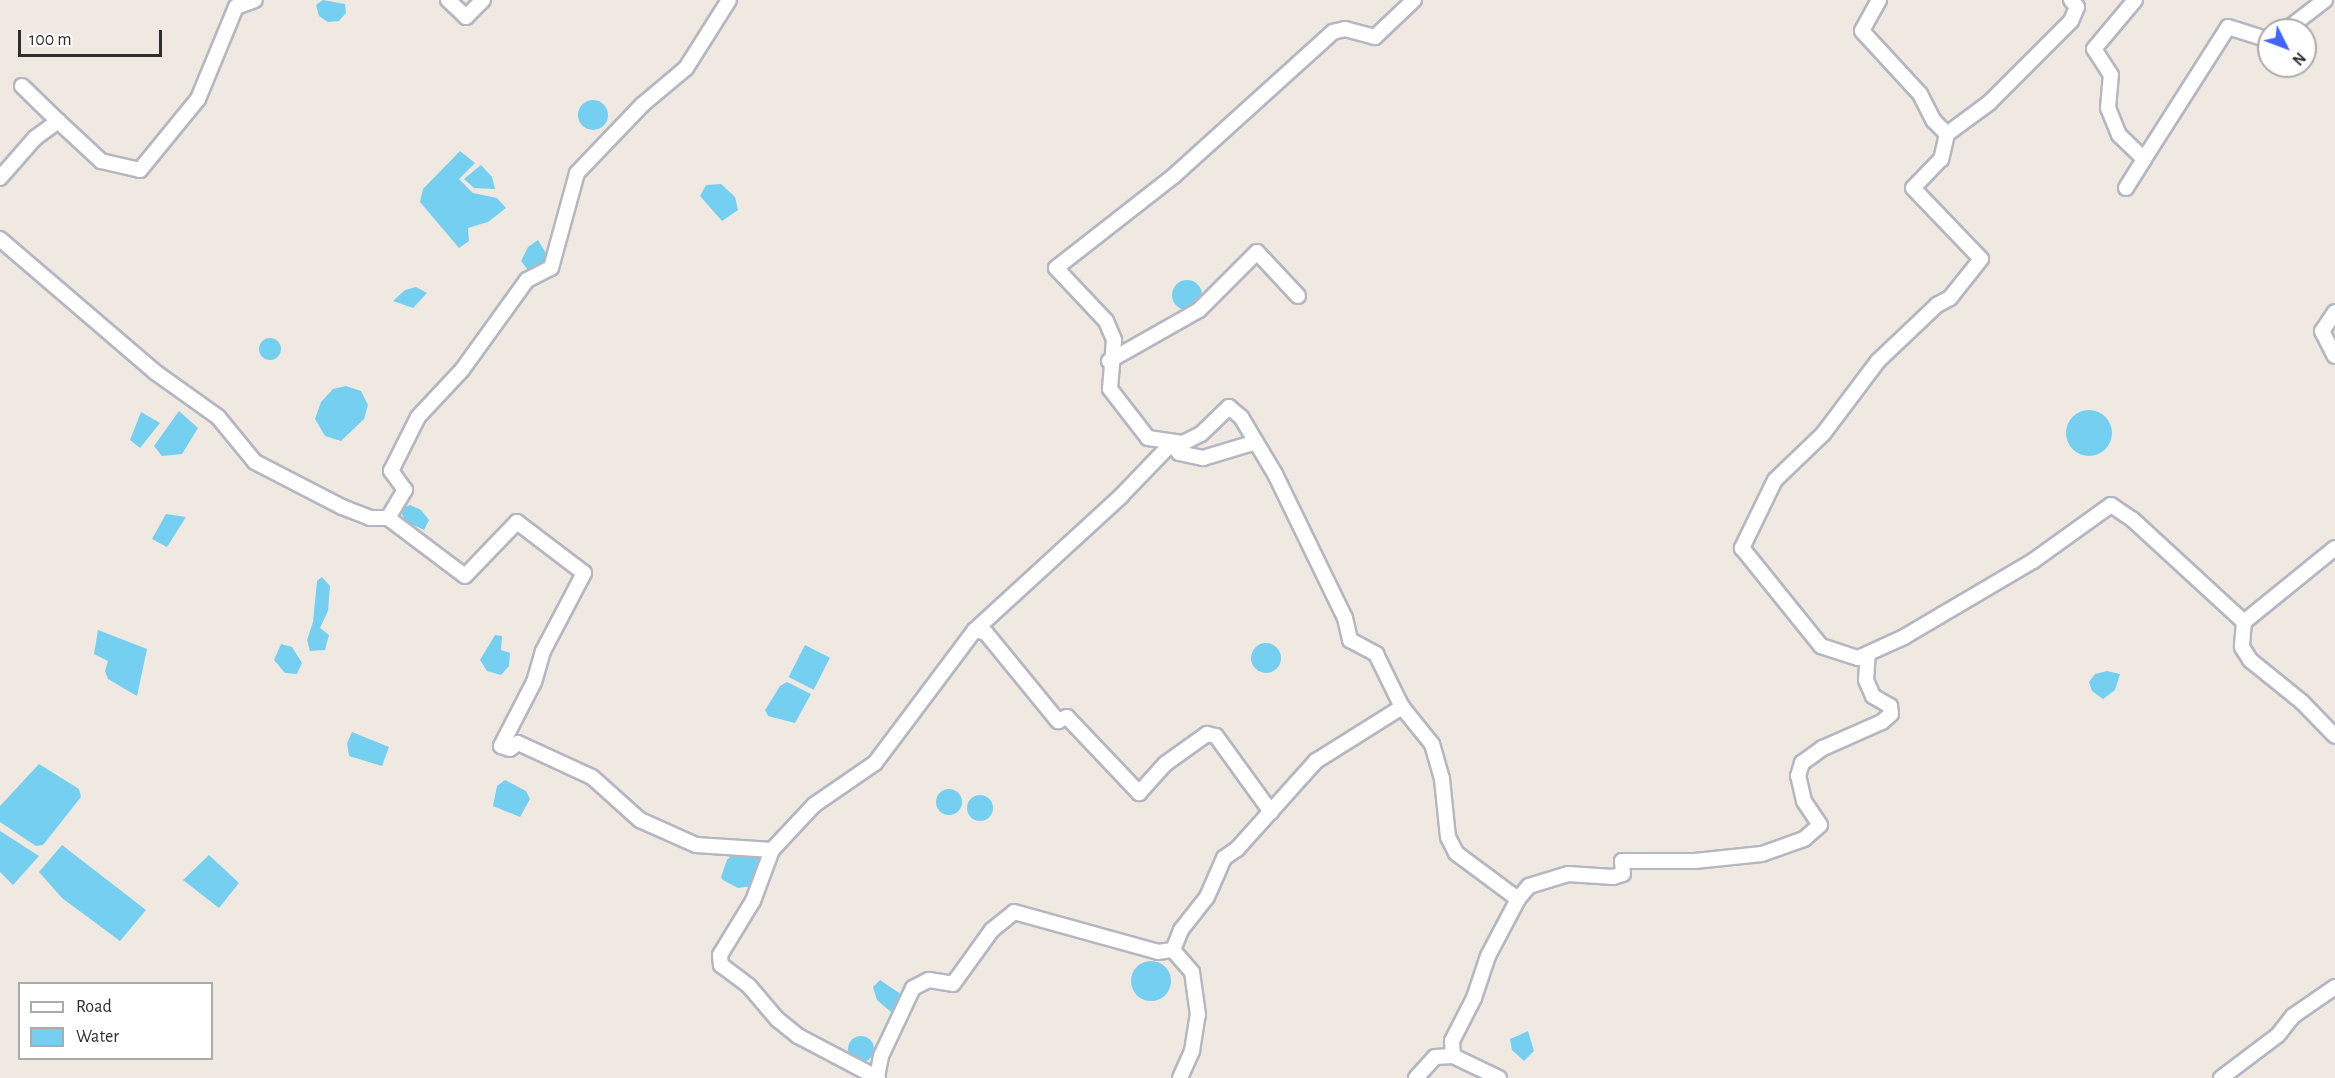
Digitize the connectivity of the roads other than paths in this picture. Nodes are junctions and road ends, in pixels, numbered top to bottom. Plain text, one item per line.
1 (255, 0) edge
2 (448, 0) edge
3 (483, 0) edge
4 (729, 0) edge
5 (1414, 0) edge
6 (1879, 0) edge
7 (2071, 0) edge
8 (2135, 0) edge
9 (2325, 0) edge
10 (2302, 18) edge
11 (2257, 36) edge
12 (22, 86) dead end
13 (58, 121) junction
14 (1947, 134) junction
15 (2144, 159) junction
16 (0, 178) edge
17 (2126, 188) dead end
18 (0, 239) edge
19 (1298, 296) dead end
20 (2335, 312) edge
21 (2335, 356) edge
22 (1109, 361) junction
23 (1172, 443) junction
24 (1253, 443) junction
25 (388, 518) junction
26 (2335, 548) edge
27 (2244, 622) junction
28 (975, 630) junction
29 (1868, 654) junction
30 (1402, 707) junction
31 (2335, 736) edge
32 (1271, 812) junction
33 (772, 850) junction
34 (1518, 899) junction
35 (1173, 950) junction
36 (2335, 987) edge
37 (1453, 1056) junction
38 (878, 1078) edge
39 (1180, 1078) edge
40 (1416, 1078) edge
41 (1499, 1078) edge
42 (2222, 1078) edge

1 - 13 street
2 - 3 street
4 - 25 street
5 - 22 street
6 - 14 street
7 - 14 street
8 - 15 street
9 - 10 street
11 - 15 street
12 - 13 street
13 - 16 street
14 - 29 street
15 - 17 street
18 - 25 street
19 - 22 street
20 - 21 street
22 - 23 street
23 - 24 street
23 - 24 street
23 - 28 street
24 - 30 street
25 - 33 street
26 - 27 street
27 - 29 street
27 - 31 street
28 - 32 street
28 - 33 street
29 - 34 street
30 - 32 street
30 - 34 street
32 - 35 street
33 - 38 street
34 - 37 street
35 - 38 street
35 - 39 street
36 - 42 street
37 - 40 street
37 - 41 street

